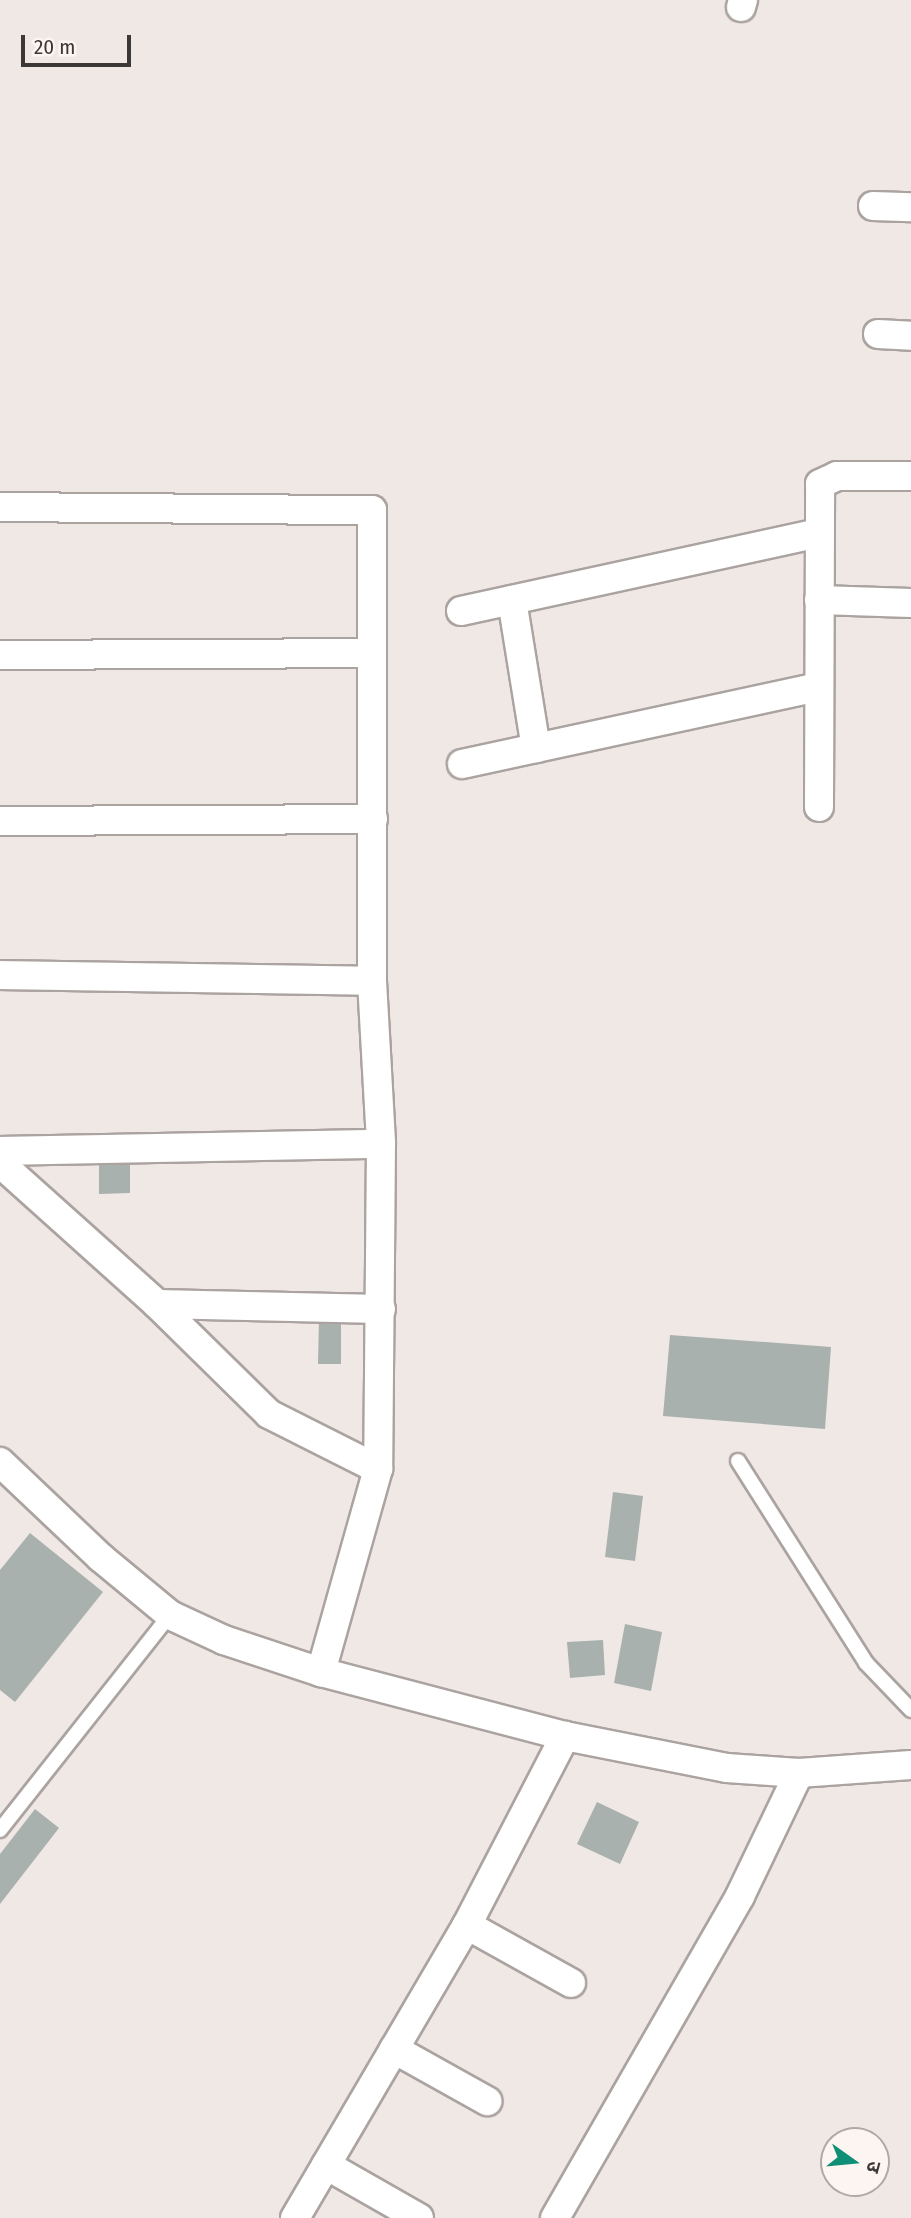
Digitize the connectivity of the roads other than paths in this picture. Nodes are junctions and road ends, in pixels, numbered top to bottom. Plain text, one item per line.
1 (873, 206) dead end
2 (911, 207) edge
3 (878, 334) dead end
4 (911, 336) edge
5 (911, 476) edge
6 (0, 507) edge
7 (818, 533) junction
8 (512, 600) junction
9 (819, 600) junction
10 (911, 603) edge
11 (461, 611) dead end
12 (372, 653) junction
13 (0, 654) edge
14 (819, 687) junction
15 (536, 748) junction
16 (462, 764) dead end
17 (819, 807) dead end
18 (373, 819) junction
19 (0, 821) edge
20 (0, 975) edge
21 (372, 981) junction
22 (381, 1144) junction
23 (0, 1151) edge
24 (0, 1163) edge
25 (157, 1304) junction
26 (381, 1309) junction
27 (738, 1461) dead end
28 (0, 1462) edge
29 (378, 1469) junction
30 (170, 1615) junction
31 (321, 1672) junction
32 (911, 1710) edge
33 (565, 1735) junction
34 (911, 1765) edge
35 (799, 1773) junction
36 (0, 1830) edge
37 (467, 1925) junction
38 (571, 1983) dead end
39 (394, 2049) junction
40 (487, 2101) dead end
41 (326, 2165) junction
42 (295, 2218) edge
43 (419, 2218) edge
44 (555, 2218) edge

1 - 2 street
3 - 4 street
5 - 7 street
6 - 12 street
7 - 8 street
7 - 9 street
8 - 11 street
8 - 15 street
9 - 10 street
9 - 14 street
12 - 13 street
12 - 18 street
14 - 15 street
14 - 17 street
15 - 16 street
18 - 19 street
18 - 21 street
20 - 21 street
21 - 22 street
22 - 23 street
22 - 26 street
24 - 25 street
25 - 26 street
25 - 29 street
26 - 29 street
27 - 32 lane
28 - 30 street
29 - 31 street
30 - 31 street
30 - 36 lane
31 - 33 street
33 - 35 street
33 - 37 street
34 - 35 street
35 - 44 street
37 - 38 street
37 - 39 street
39 - 40 street
39 - 41 street
41 - 42 street
41 - 43 street

